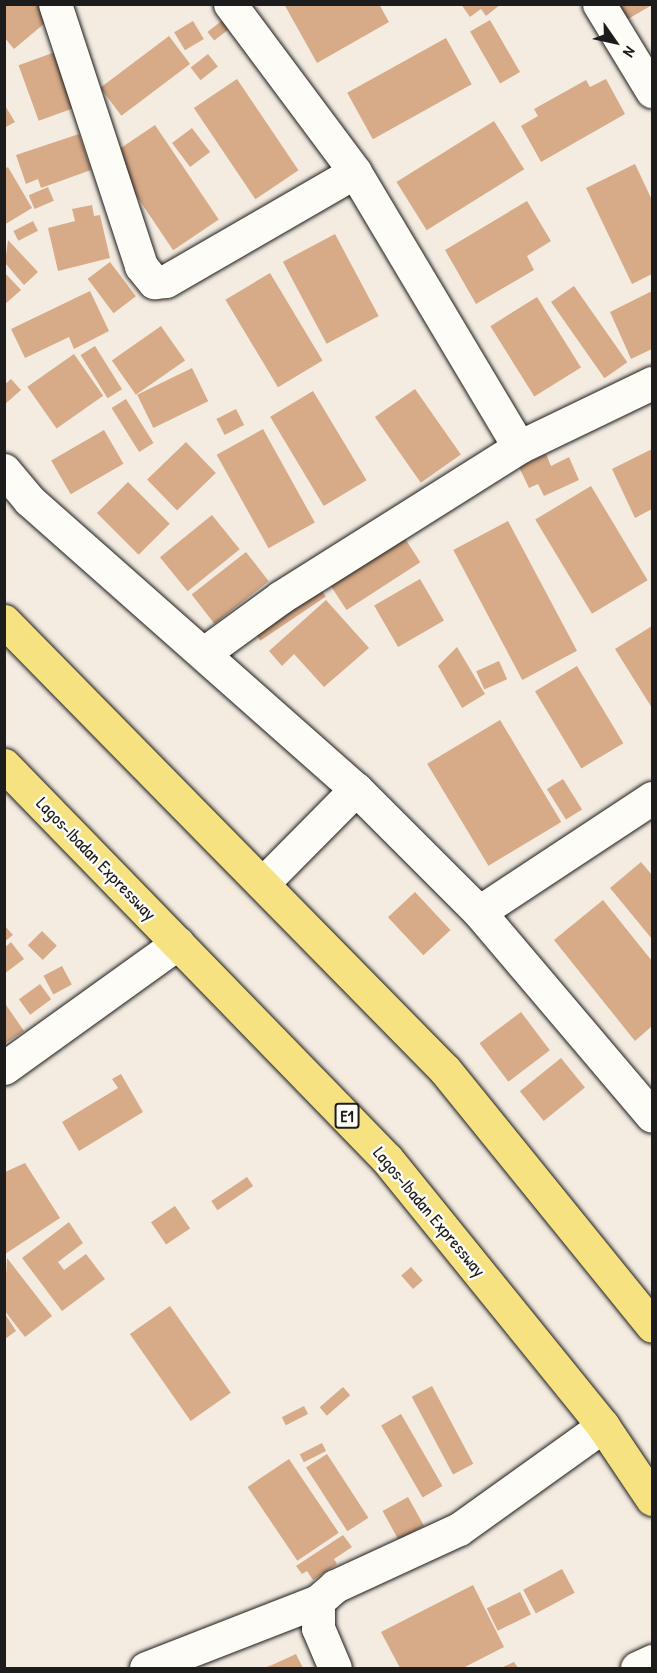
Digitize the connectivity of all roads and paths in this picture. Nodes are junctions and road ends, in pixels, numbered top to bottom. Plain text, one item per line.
1 (56, 4) edge
2 (230, 4) edge
3 (599, 4) edge
4 (652, 91) edge
5 (355, 172) junction
6 (652, 383) edge
7 (519, 447) junction
8 (4, 470) edge
9 (4, 621) edge
10 (204, 653) junction
11 (4, 765) edge
12 (356, 789) junction
13 (652, 798) edge
14 (264, 882) junction
15 (479, 912) junction
16 (178, 943) junction
17 (4, 1068) edge
18 (652, 1116) edge
19 (652, 1326) edge
20 (603, 1426) junction
21 (652, 1499) edge
22 (318, 1601) junction
23 (652, 1661) edge
24 (146, 1668) edge
25 (335, 1668) edge
26 (637, 1668) edge

1 - 5 street
2 - 5 street
3 - 4 street
5 - 7 street
6 - 7 street
7 - 10 street
8 - 10 street
9 - 14 highway
10 - 12 street
11 - 16 highway, Lagos-Ibadan Expressway / E1
12 - 14 street
12 - 15 street
13 - 15 street
14 - 19 highway
15 - 18 street
16 - 17 street
16 - 20 highway, Lagos-Ibadan Expressway / E1
20 - 21 highway, Lagos-Ibadan Expressway / E1
20 - 22 street
22 - 24 street
22 - 25 street
23 - 26 street

